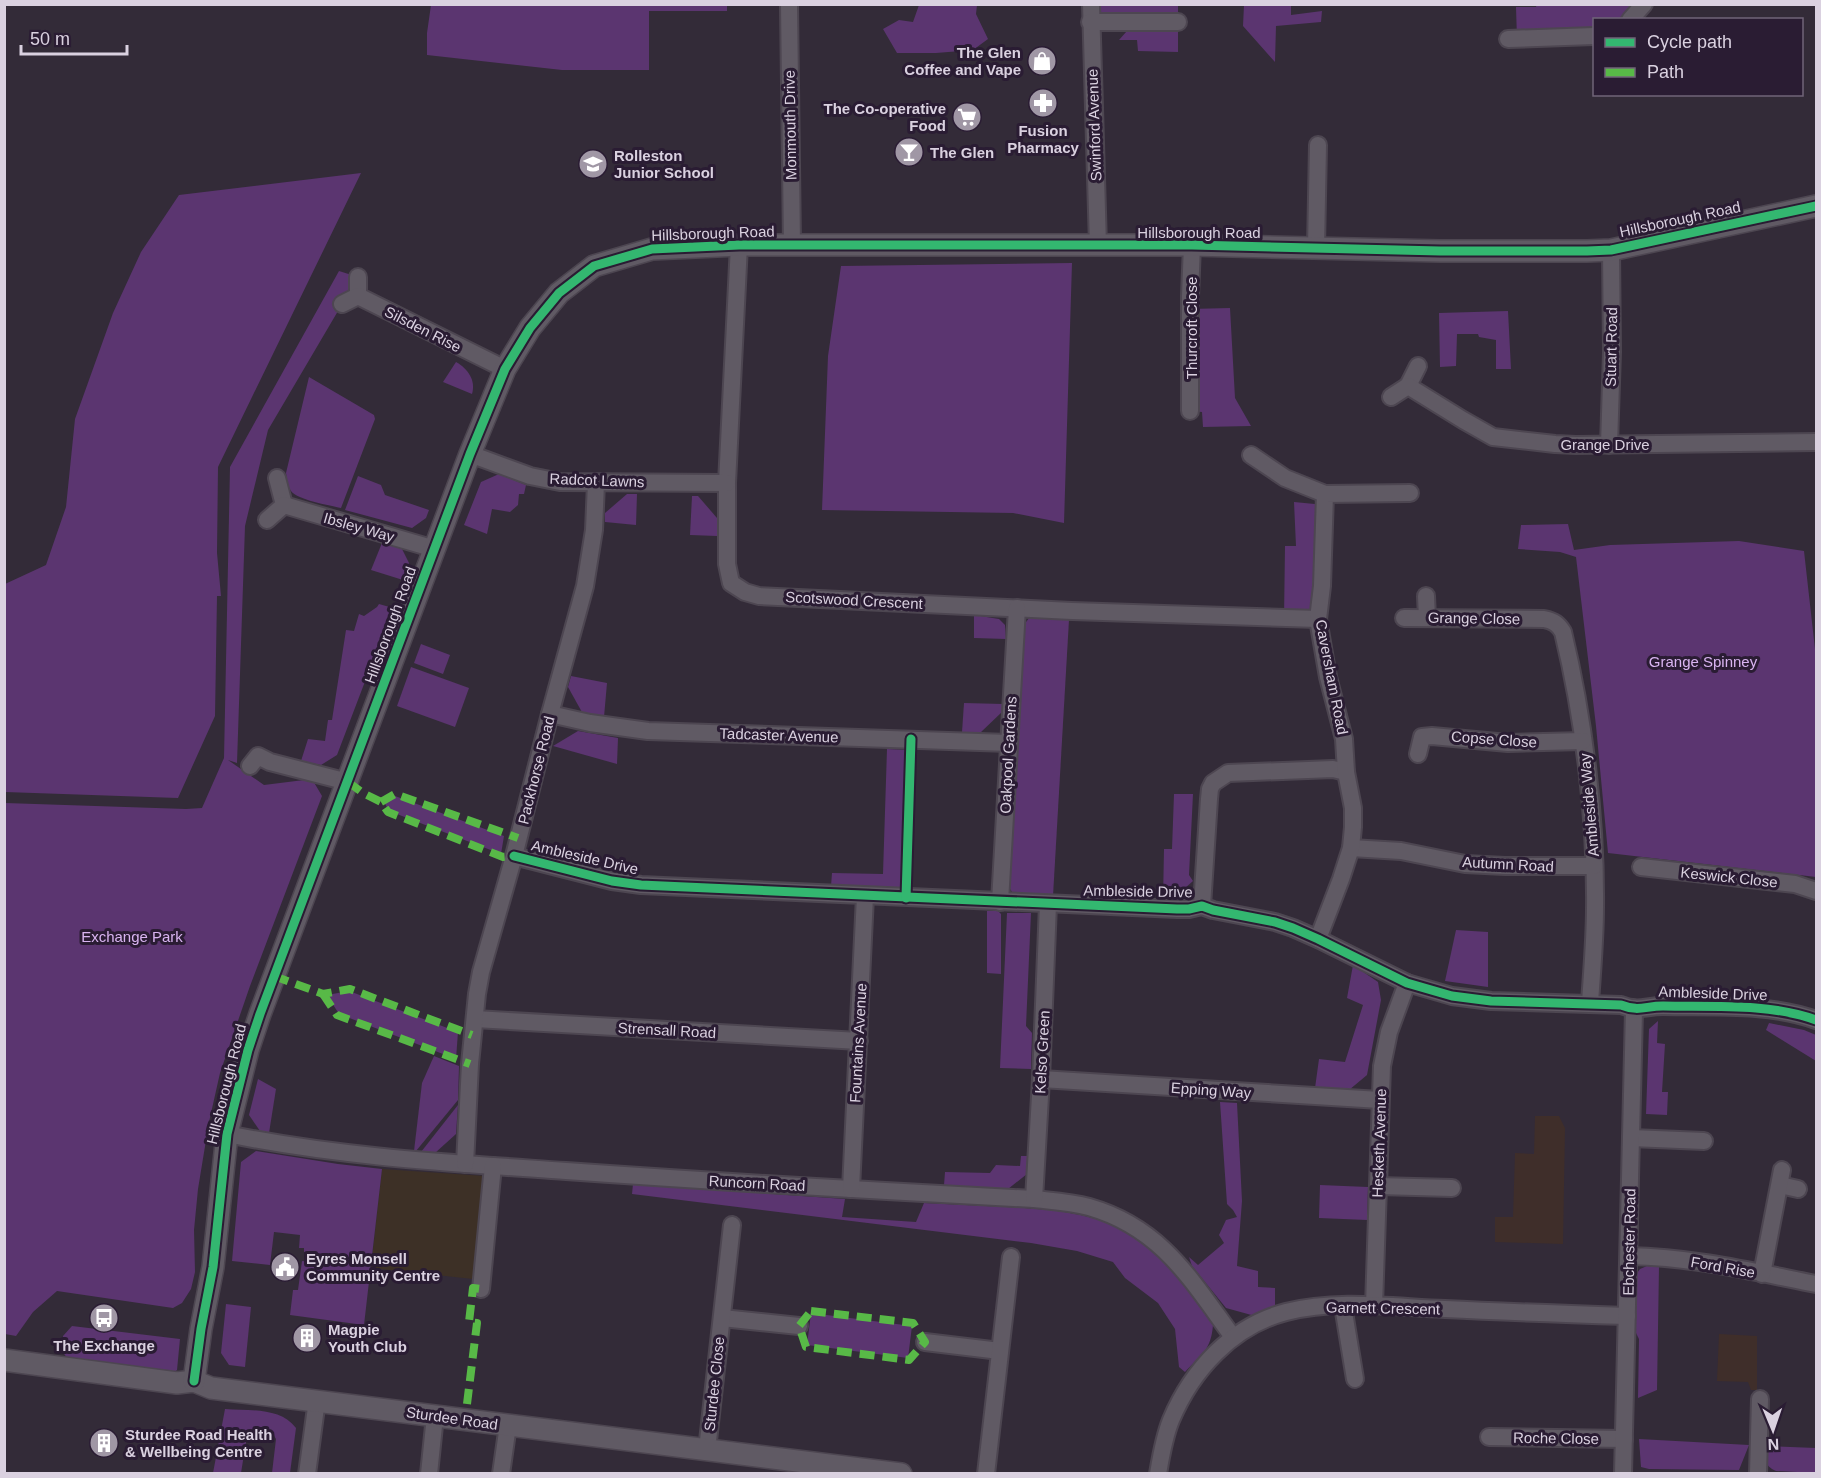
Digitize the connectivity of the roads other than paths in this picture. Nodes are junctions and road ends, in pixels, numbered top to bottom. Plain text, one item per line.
1 (789, 4) edge
2 (1091, 4) edge
3 (1644, 4) edge
4 (1632, 18) edge
5 (1090, 22) junction
6 (1178, 22) dead end
7 (1593, 36) edge
8 (1508, 39) dead end
9 (1318, 145) dead end
10 (1816, 206) edge
11 (739, 245) junction
12 (792, 245) junction
13 (1192, 245) junction
14 (1098, 246) junction
15 (1316, 248) junction
16 (1611, 250) junction
17 (357, 277) dead end
18 (358, 296) junction
19 (342, 304) dead end
20 (1418, 366) dead end
21 (504, 369) junction
22 (1408, 386) junction
23 (1391, 397) dead end
24 (1190, 411) dead end
25 (1816, 442) edge
26 (1609, 445) junction
27 (470, 454) junction
28 (1251, 455) dead end
29 (277, 478) dead end
30 (596, 483) junction
31 (728, 483) junction
32 (1410, 493) dead end
33 (1325, 494) junction
34 (284, 505) junction
35 (267, 520) dead end
36 (435, 549) junction
37 (1426, 596) dead end
38 (1017, 608) junction
39 (1404, 618) dead end
40 (1427, 618) junction
41 (1318, 619) junction
42 (1544, 619) joint
43 (550, 714) junction
44 (1418, 739) dead end
45 (1583, 741) junction
46 (1009, 743) junction
47 (254, 755) dead end
48 (1346, 772) junction
49 (348, 782) junction
50 (1351, 848) junction
51 (514, 856) junction
52 (1594, 866) junction
53 (1641, 867) dead end
54 (1816, 891) edge
55 (865, 896) junction
56 (1000, 902) junction
57 (1048, 904) junction
58 (1202, 906) junction
59 (1318, 939) junction
60 (1407, 984) junction
61 (1590, 1003) junction
62 (1634, 1010) junction
63 (1816, 1017) edge
64 (475, 1019) junction
65 (859, 1041) junction
66 (1041, 1080) junction
67 (1380, 1100) junction
68 (227, 1134) junction
69 (1631, 1138) junction
70 (1704, 1141) dead end
71 (465, 1164) junction
72 (493, 1166) junction
73 (1378, 1186) junction
74 (1452, 1188) dead end
75 (851, 1189) junction
76 (1798, 1189) dead end
77 (1034, 1199) junction
78 (732, 1225) dead end
79 (1629, 1256) junction
80 (1011, 1257) dead end
81 (1762, 1274) junction
82 (1816, 1284) edge
83 (481, 1289) dead end
84 (1343, 1306) junction
85 (1374, 1306) junction
86 (1627, 1316) junction
87 (722, 1318) junction
88 (799, 1326) dead end
89 (1233, 1337) junction
90 (925, 1342) dead end
91 (1000, 1351) junction
92 (4, 1360) edge
93 (1355, 1378) dead end
94 (194, 1381) junction
95 (1760, 1399) dead end
96 (316, 1400) junction
97 (435, 1416) junction
98 (508, 1425) junction
99 (1489, 1437) dead end
100 (1624, 1439) junction
101 (707, 1450) junction
102 (307, 1473) edge
103 (429, 1473) edge
104 (501, 1473) edge
105 (901, 1473) edge
106 (986, 1473) edge
107 (1158, 1473) edge
108 (1623, 1473) edge
109 (1758, 1473) edge

1 - 12 street, Monmouth Drive
2 - 5 street, Swinford Avenue
3 - 4 street
5 - 6 street
5 - 14 street, Swinford Avenue
7 - 8 street
9 - 15 street
10 - 16 street, Hillsborough Road
11 - 12 street, Hillsborough Road
11 - 21 street, Hillsborough Road
11 - 31 street, Scotswood Crescent
12 - 14 street, Hillsborough Road
13 - 14 street, Hillsborough Road
13 - 15 street, Hillsborough Road
13 - 24 street, Thurcroft Close
15 - 16 street, Hillsborough Road
16 - 26 street, Stuart Road
17 - 18 street
18 - 19 street
18 - 21 street, Silsden Rise
20 - 22 street
21 - 27 street, Hillsborough Road
22 - 23 street
22 - 26 street, Grange Drive
25 - 26 street, Grange Drive
27 - 30 street, Radcot Lawns
27 - 36 street, Hillsborough Road
28 - 33 street
29 - 34 street
30 - 31 street, Radcot Lawns
30 - 43 street, Packhorse Road
31 - 38 street, Scotswood Crescent
32 - 33 street
33 - 41 street, Caversham Road
34 - 35 street
34 - 36 street, Ibsley Way
36 - 49 street, Hillsborough Road
37 - 40 street
38 - 41 street, Scotswood Crescent
38 - 46 street, Oakpool Gardens
39 - 40 street, Grange Close
40 - 42 street, Grange Close
41 - 48 street, Caversham Road
42 - 45 street, Ambleside Way
43 - 46 street, Tadcaster Avenue
43 - 51 street, Packhorse Road
44 - 45 street, Copse Close
45 - 52 street, Ambleside Way
46 - 56 street, Oakpool Gardens
47 - 49 street
48 - 50 street, Caversham Road
48 - 58 street
49 - 68 street, Hillsborough Road
50 - 52 street, Autumn Road
50 - 59 street, Caversham Road
51 - 55 street, Ambleside Drive
51 - 64 street, Packhorse Road
52 - 61 street, Ambleside Way
53 - 54 street, Keswick Close
55 - 56 street, Ambleside Drive
55 - 65 street, Fountains Avenue
56 - 57 street, Ambleside Drive
57 - 58 street, Ambleside Drive
57 - 66 street, Kelso Green
58 - 59 street, Ambleside Drive
59 - 60 street, Ambleside Drive
60 - 61 street, Ambleside Drive
60 - 67 street, Hesketh Avenue
61 - 62 street, Ambleside Drive
62 - 63 street, Ambleside Drive
62 - 69 street, Ebchester Road
64 - 65 street, Strensall Road
64 - 71 street, Packhorse Road
65 - 75 street, Fountains Avenue
66 - 67 street, Epping Way
66 - 77 street, Kelso Green
67 - 73 street, Hesketh Avenue
68 - 71 street, Runcorn Road
68 - 94 street, Hillsborough Road
69 - 70 street
69 - 79 street, Ebchester Road
71 - 72 street, Runcorn Road
72 - 75 street, Runcorn Road
72 - 83 street
73 - 74 street
73 - 85 street, Hesketh Avenue
75 - 77 street, Runcorn Road
76 - 81 street
77 - 89 street, Runcorn Road
78 - 87 street, Sturdee Close
79 - 81 street, Ford Rise
79 - 86 street, Ebchester Road
80 - 91 street
81 - 82 street, Ford Rise
84 - 85 street, Garnett Crescent
84 - 89 street, Garnett Crescent
84 - 93 street
85 - 86 street, Garnett Crescent
86 - 100 street, Ebchester Road
87 - 88 street, Sturdee Close
87 - 101 street, Sturdee Close
89 - 107 street, Garnett Crescent
90 - 91 street
91 - 106 street
92 - 94 street, Sturdee Road
94 - 96 street, Sturdee Road
95 - 109 street
96 - 97 street, Sturdee Road
96 - 102 street
97 - 98 street, Sturdee Road
97 - 103 street
98 - 101 street, Sturdee Road
98 - 104 street
99 - 100 street, Roche Close
100 - 108 street, Ebchester Road
101 - 105 street, Sturdee Road

